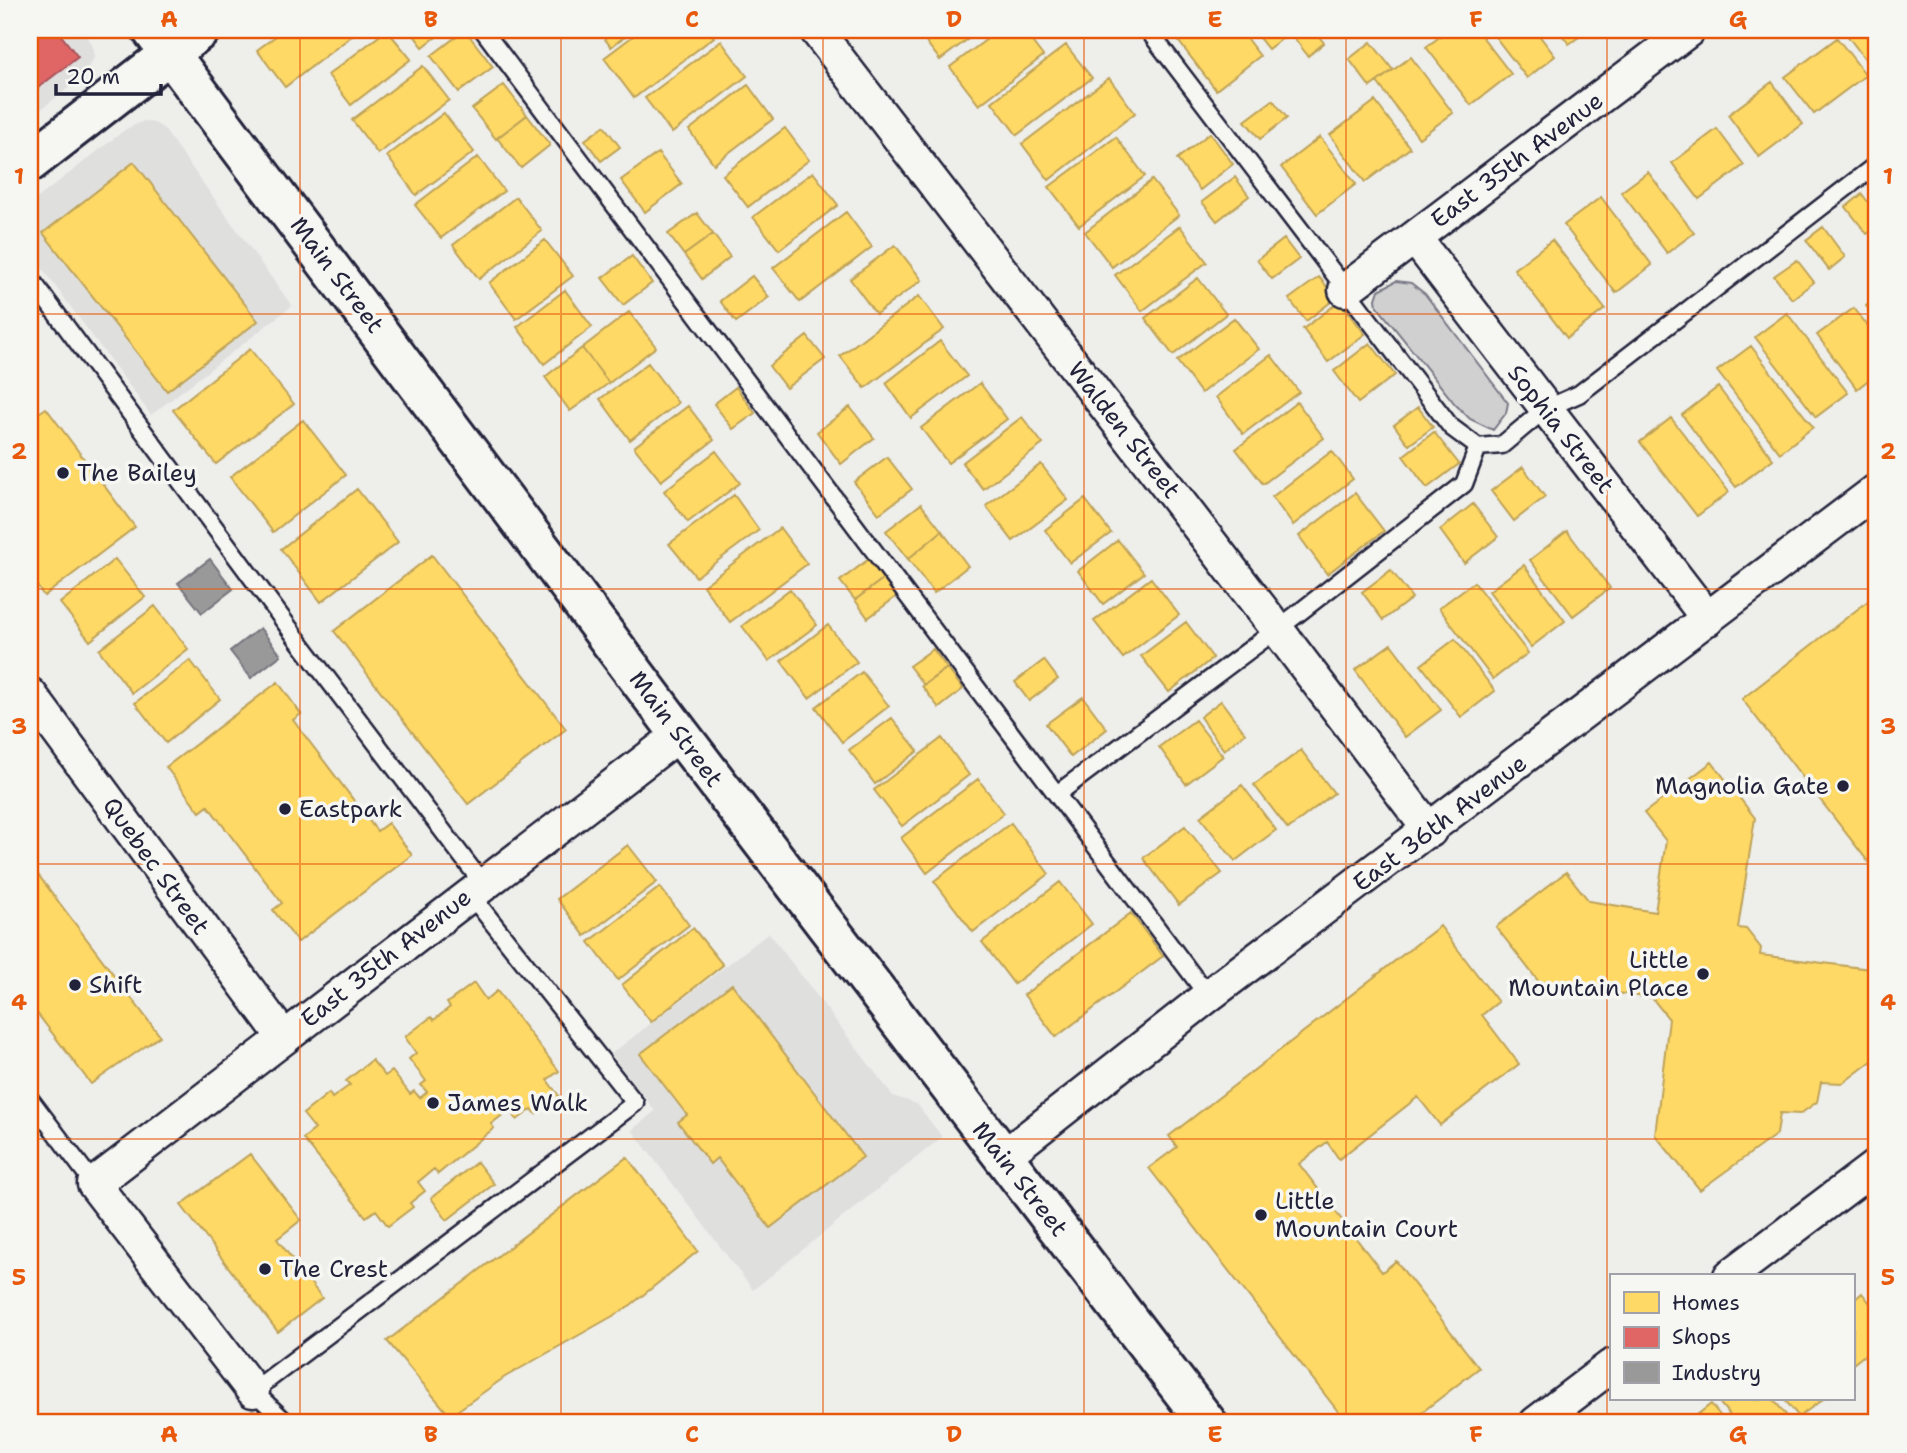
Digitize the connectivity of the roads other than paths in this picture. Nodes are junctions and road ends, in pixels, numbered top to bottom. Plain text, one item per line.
1 (200, 30) edge
2 (483, 30) edge
3 (816, 30) edge
4 (1148, 30) edge
5 (1689, 30) edge
6 (161, 42) edge
7 (30, 162) edge
8 (1877, 164) edge
9 (1415, 238) junction
10 (30, 278) edge
11 (1345, 290) junction
12 (1545, 409) junction
13 (1478, 447) junction
14 (1877, 490) edge
15 (1708, 619) junction
16 (1277, 629) junction
17 (30, 694) edge
18 (680, 734) junction
19 (1057, 794) junction
20 (1430, 831) junction
21 (476, 889) junction
22 (1209, 996) junction
23 (284, 1038) junction
24 (30, 1099) edge
25 (1003, 1157) junction
26 (1877, 1164) edge
27 (94, 1184) junction
28 (1733, 1274) edge
29 (1610, 1367) edge
30 (253, 1391) junction
31 (287, 1423) edge
32 (1207, 1423) edge
33 (1536, 1423) edge

1 - 6 main road
2 - 19 lane
3 - 16 street, Walden Street
4 - 11 lane
5 - 9 street, East 35th Avenue
6 - 7 main road
6 - 18 main road, Main Street
8 - 12 lane
9 - 11 street, East 35th Avenue
9 - 12 street, Sophia Street
10 - 21 lane
11 - 13 lane
12 - 13 lane
12 - 15 street, Sophia Street
13 - 16 lane
14 - 15 street, East 36th Avenue
15 - 20 street, East 36th Avenue
16 - 19 lane
16 - 20 street, Walden Street
17 - 23 street, Quebec Street
18 - 21 street, East 35th Avenue
18 - 25 main road, Main Street
19 - 22 lane
20 - 22 street, East 36th Avenue
21 - 23 street, East 35th Avenue
21 - 30 lane
22 - 25 street, East 36th Avenue
23 - 27 street, East 35th Avenue
24 - 27 lane
25 - 32 main road, Main Street
26 - 28 street
27 - 30 street
29 - 33 street
30 - 31 lane

